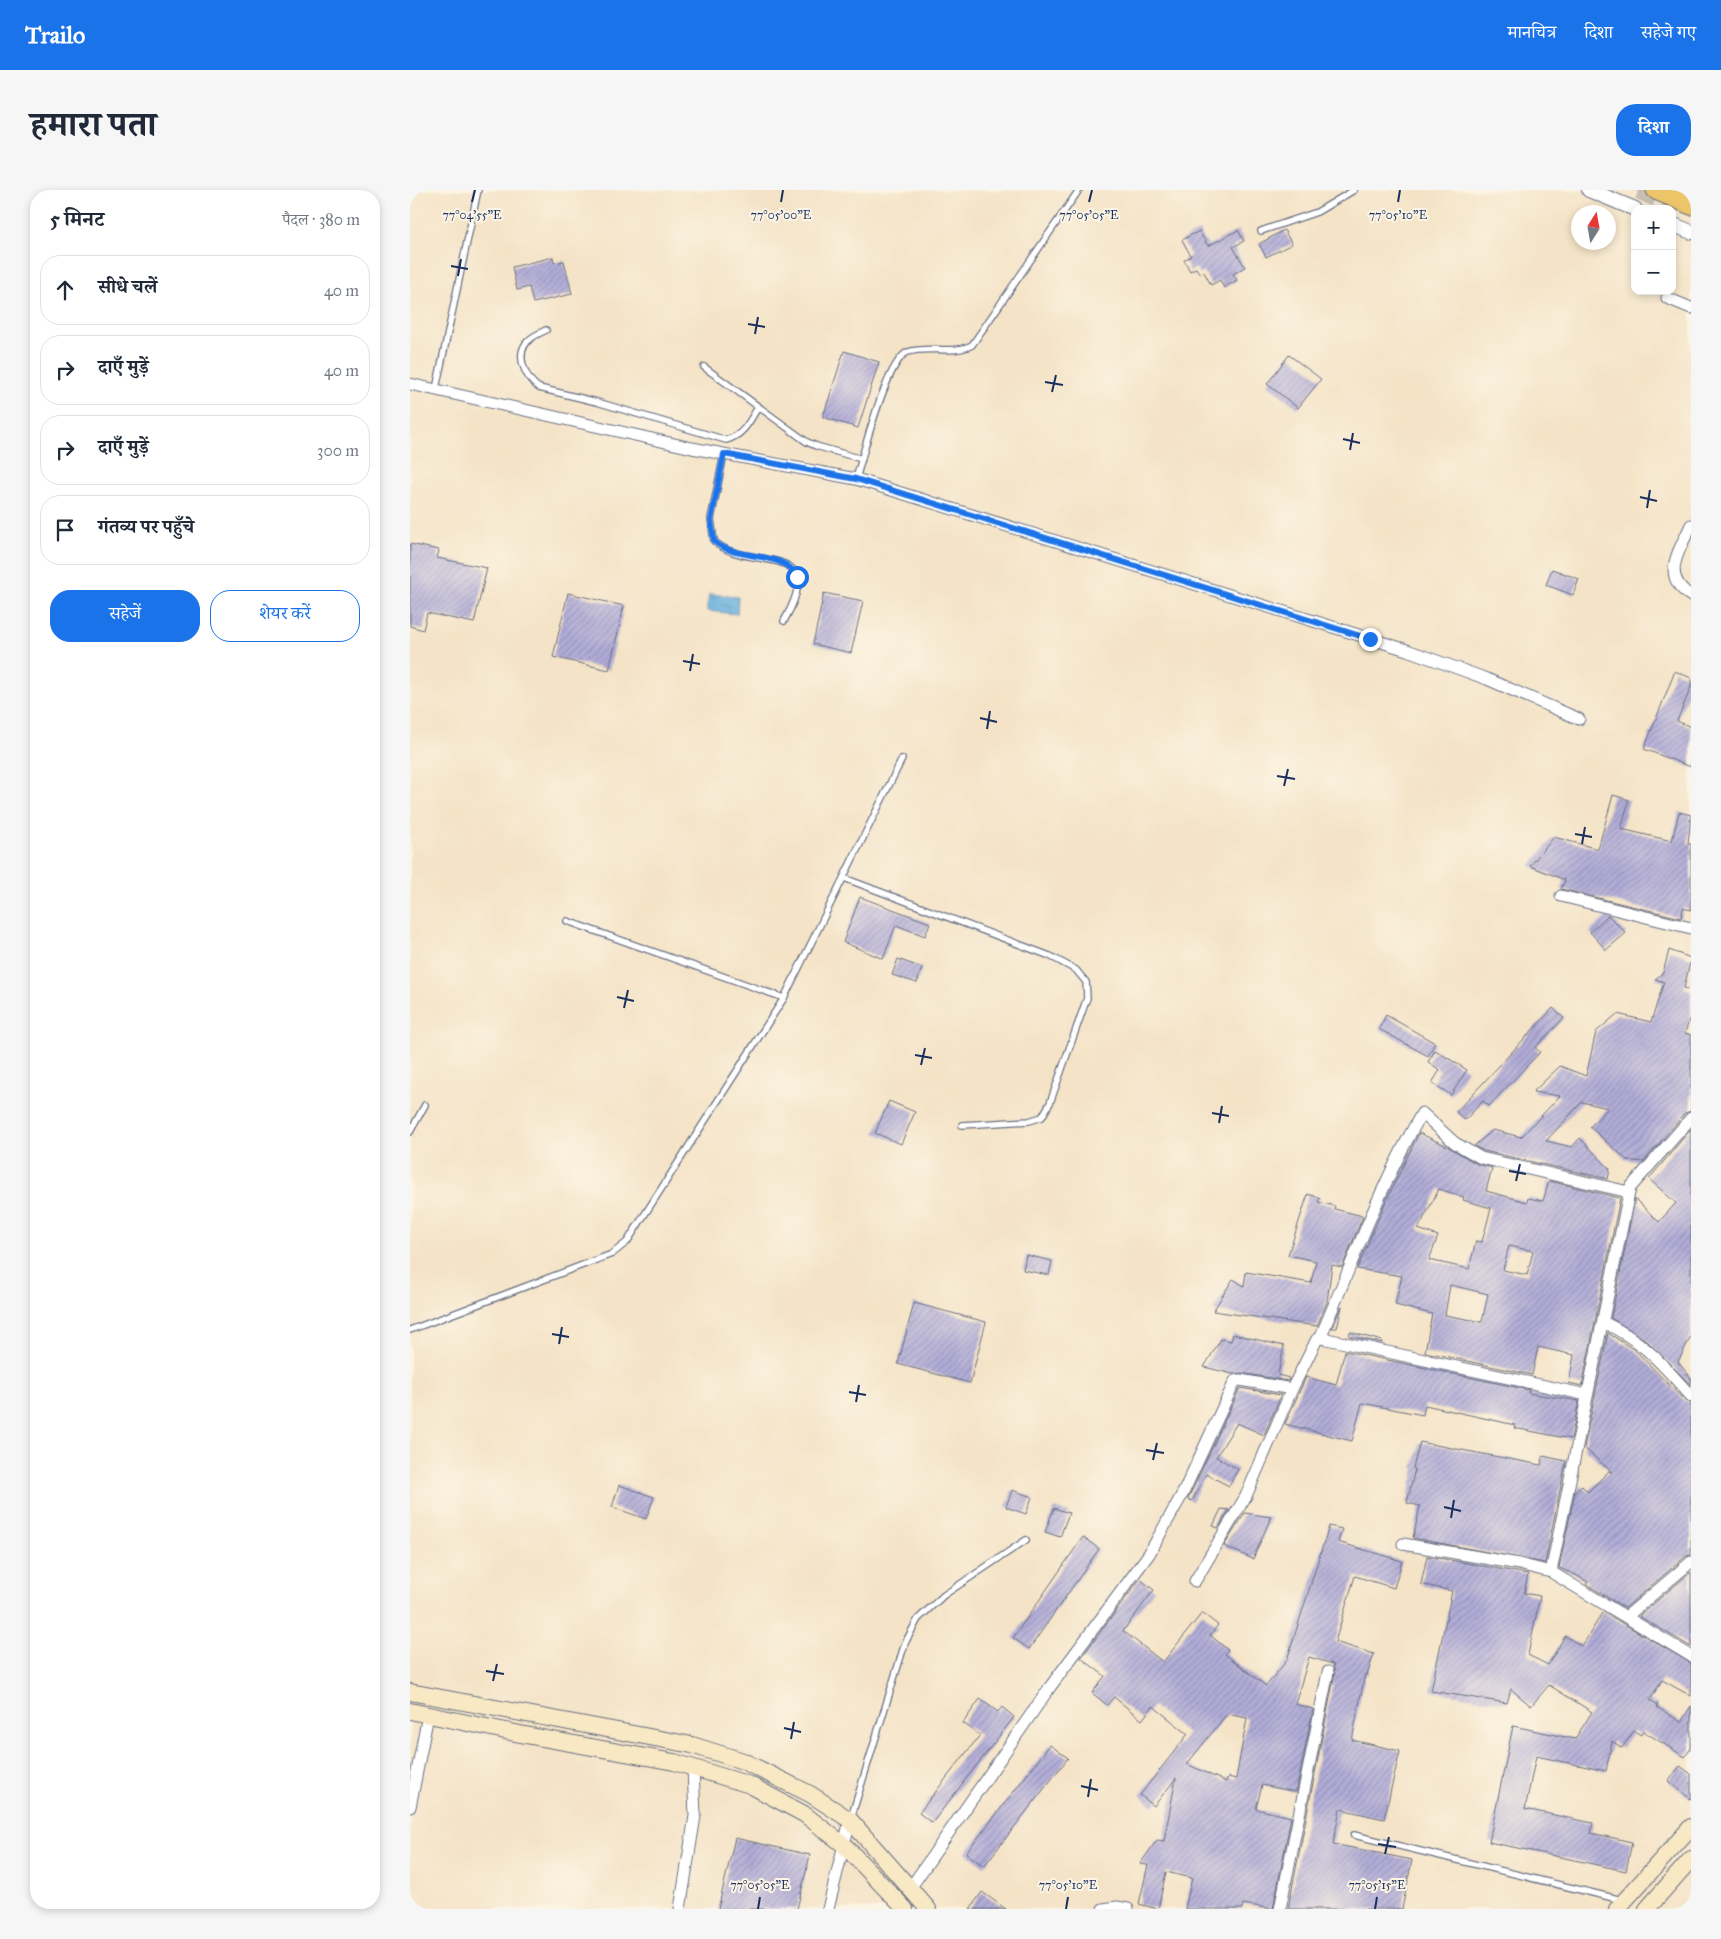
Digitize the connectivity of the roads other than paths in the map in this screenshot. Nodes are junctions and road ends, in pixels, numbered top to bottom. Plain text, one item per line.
1 (478, 190) edge
2 (1079, 190) edge
3 (1354, 190) edge
4 (1589, 190) edge
5 (1656, 190) edge
6 (1691, 205) edge
7 (1631, 207) edge
8 (1676, 226) edge
9 (1261, 231) dead end
10 (1691, 232) edge
11 (1667, 298) dead end
12 (1691, 308) edge
13 (546, 330) dead end
14 (704, 367) dead end
15 (410, 384) edge
16 (436, 390) junction
17 (758, 407) junction
18 (724, 454) junction
19 (862, 460) junction
20 (856, 479) junction
21 (1691, 525) edge
22 (1691, 596) edge
23 (784, 621) dead end
24 (1579, 719) dead end
25 (902, 759) dead end
26 (844, 878) junction
27 (1561, 896) dead end
28 (567, 921) dead end
29 (1691, 928) edge
30 (784, 998) junction
31 (426, 1105) dead end
32 (1691, 1118) edge
33 (962, 1124) dead end
34 (410, 1132) edge
35 (1629, 1192) junction
36 (1602, 1322) junction
37 (410, 1330) edge
38 (1320, 1338) junction
39 (1292, 1389) junction
40 (1587, 1395) junction
41 (1691, 1396) edge
42 (1026, 1540) dead end
43 (1403, 1544) dead end
44 (1691, 1562) edge
45 (1551, 1572) junction
46 (1194, 1581) dead end
47 (1626, 1617) junction
48 (1691, 1656) edge
49 (1328, 1672) dead end
50 (410, 1692) edge
51 (410, 1711) edge
52 (428, 1715) junction
53 (693, 1767) junction
54 (410, 1807) edge
55 (850, 1820) junction
56 (1691, 1827) edge
57 (1354, 1836) dead end
58 (844, 1845) junction
59 (1691, 1859) edge
60 (911, 1887) junction
61 (1621, 1905) edge
62 (680, 1909) edge
63 (828, 1909) edge
64 (905, 1909) edge
65 (928, 1909) edge
66 (1103, 1909) edge
67 (1128, 1909) edge
68 (1280, 1909) edge
69 (1647, 1909) edge

1 - 16 lane
2 - 19 lane
3 - 9 lane
4 - 7 street
5 - 6 highway
8 - 10 street
11 - 12 street
13 - 17 lane
14 - 17 lane
15 - 16 street
16 - 18 street
17 - 19 lane
18 - 20 street
18 - 23 lane
19 - 20 lane
20 - 24 street
21 - 22 street
25 - 26 lane
26 - 30 lane
26 - 33 lane
27 - 29 street
28 - 30 lane
30 - 37 lane
31 - 34 lane
32 - 35 street
35 - 36 street
35 - 38 street
36 - 40 street
36 - 41 street
38 - 39 street
38 - 40 street
39 - 46 street
39 - 60 street
40 - 45 street
42 - 55 lane
43 - 45 street
44 - 47 street
45 - 47 street
47 - 48 street
49 - 68 street
50 - 55 main road
51 - 52 main road
52 - 53 main road
52 - 54 street
53 - 58 main road
53 - 62 street
55 - 58 street
55 - 60 main road
56 - 61 main road
57 - 61 lane
58 - 63 street
58 - 64 main road
59 - 69 main road
60 - 65 main road
66 - 67 street

